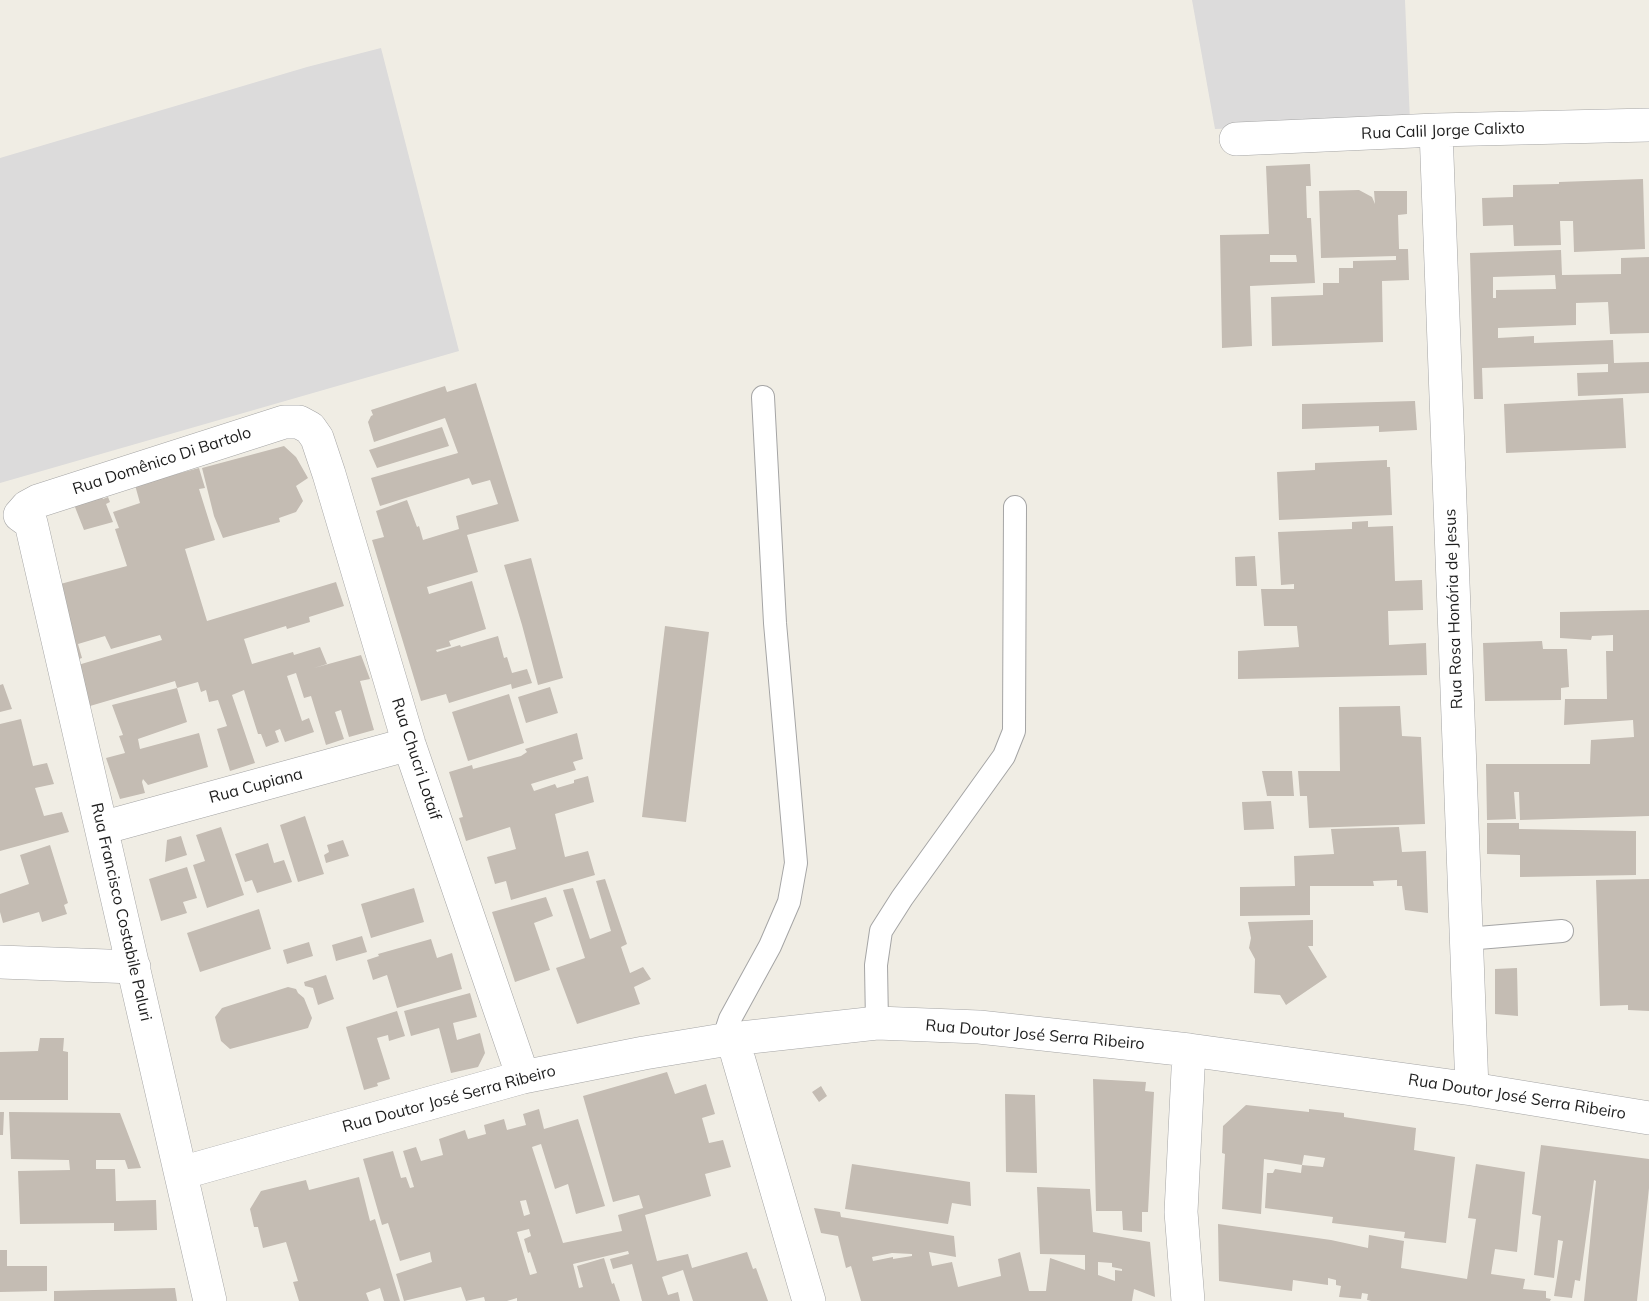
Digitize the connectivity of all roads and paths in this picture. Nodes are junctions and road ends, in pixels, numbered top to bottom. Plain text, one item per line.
1 (1649, 125) edge
2 (1436, 130) junction
3 (1236, 139) dead end
4 (763, 397) dead end
5 (317, 438) joint
6 (1016, 507) dead end
7 (31, 523) joint
8 (409, 744) junction
9 (102, 828) junction
10 (1562, 931) dead end
11 (1466, 939) junction
12 (0, 962) edge
13 (134, 967) junction
14 (877, 1023) junction
15 (728, 1040) junction
16 (1189, 1050) junction
17 (523, 1077) junction
18 (1472, 1089) junction
19 (1649, 1118) edge
20 (181, 1173) junction
21 (210, 1301) edge
22 (809, 1301) edge
23 (1188, 1301) edge

1 - 2 street, Rua Calil Jorge Calixto
2 - 3 street, Rua Calil Jorge Calixto
2 - 11 street, Rua Rosa Honória de Jesus
4 - 15 lane
5 - 7 street, Rua Domênico Di Bartolo
5 - 8 street, Rua Chucri Lotaif
6 - 14 lane
7 - 9 street, Rua Francisco Costabile Paluri
8 - 9 street, Rua Cupiana
8 - 17 street, Rua Chucri Lotaif
9 - 13 street, Rua Francisco Costabile Paluri
10 - 11 lane
11 - 18 street, Rua Rosa Honória de Jesus
12 - 13 street
13 - 20 street, Rua Francisco Costabile Paluri
14 - 15 street, Rua Doutor José Serra Ribeiro
14 - 16 street, Rua Doutor José Serra Ribeiro
15 - 17 street, Rua Doutor José Serra Ribeiro
15 - 22 street
16 - 18 street, Rua Doutor José Serra Ribeiro
16 - 23 street
17 - 20 street, Rua Doutor José Serra Ribeiro
18 - 19 street, Rua Doutor José Serra Ribeiro
20 - 21 street, Rua Francisco Costabile Paluri

